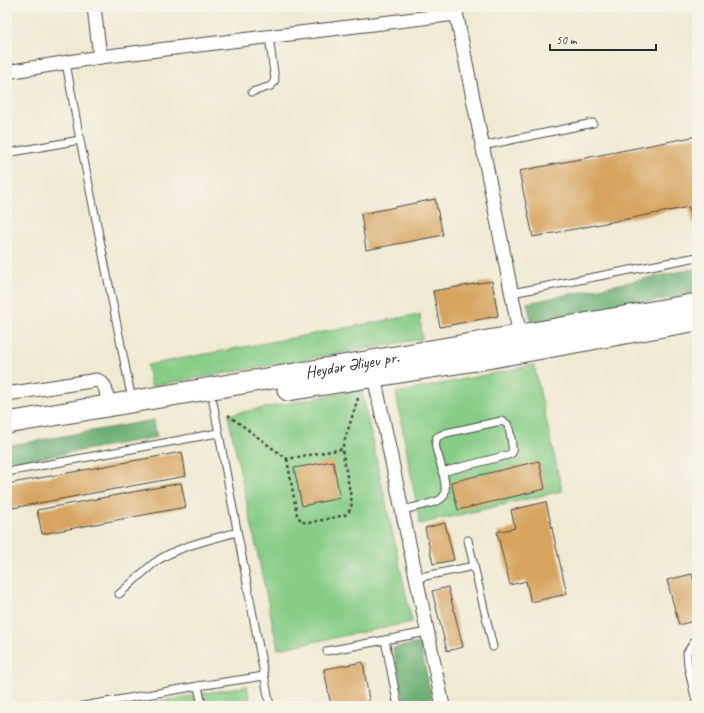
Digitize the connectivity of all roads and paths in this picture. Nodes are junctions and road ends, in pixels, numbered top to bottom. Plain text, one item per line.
1 (94, 7) edge
2 (456, 10) edge
3 (269, 37) junction
4 (100, 57) junction
5 (66, 63) junction
6 (7, 72) edge
7 (252, 92) dead end
8 (593, 123) dead end
9 (80, 140) junction
10 (482, 146) junction
11 (7, 153) edge
12 (697, 257) edge
13 (512, 293) junction
14 (697, 304) edge
15 (697, 320) edge
16 (520, 336) junction
17 (368, 383) junction
18 (7, 394) edge
19 (132, 402) junction
20 (108, 406) junction
21 (221, 409) junction
22 (7, 423) edge
23 (218, 433) junction
24 (7, 437) edge
25 (342, 449) junction
26 (287, 459) junction
27 (7, 472) edge
28 (442, 472) junction
29 (402, 510) junction
30 (237, 532) junction
31 (468, 540) dead end
32 (474, 566) junction
33 (416, 578) junction
34 (119, 594) dead end
35 (427, 632) junction
36 (697, 638) edge
37 (385, 640) junction
38 (493, 647) dead end
39 (327, 651) dead end
40 (264, 676) junction
41 (198, 686) junction
42 (83, 706) edge
43 (202, 706) edge
44 (270, 706) edge
45 (398, 706) edge
46 (443, 706) edge
47 (697, 706) edge

1 - 4 street
2 - 3 street
2 - 10 street
3 - 4 street
3 - 7 lane
4 - 5 street
5 - 6 street
5 - 9 lane
8 - 10 lane
9 - 11 lane
9 - 19 lane
10 - 13 street
12 - 13 lane
13 - 16 street
14 - 16 main road, Heydər Əliyev pr.
15 - 17 main road, Heydər Əliyev pr.
16 - 19 main road, Heydər Əliyev pr.
17 - 21 main road, Heydər Əliyev pr.
17 - 25 path
17 - 29 street
18 - 20 street
19 - 20 main road, Heydər Əliyev pr.
20 - 22 main road, Heydər Əliyev pr.
21 - 23 lane
21 - 24 main road, Heydər Əliyev pr.
21 - 26 path
23 - 27 lane
23 - 30 lane
25 - 26 path
25 - 26 path
28 - 28 lane
28 - 29 lane
29 - 33 street
30 - 34 lane
30 - 40 lane
31 - 32 lane
32 - 33 lane
32 - 38 lane
33 - 35 street
35 - 37 lane
35 - 46 street
36 - 47 lane
37 - 39 lane
37 - 45 lane
40 - 41 lane
40 - 44 lane
41 - 42 lane
41 - 43 lane

